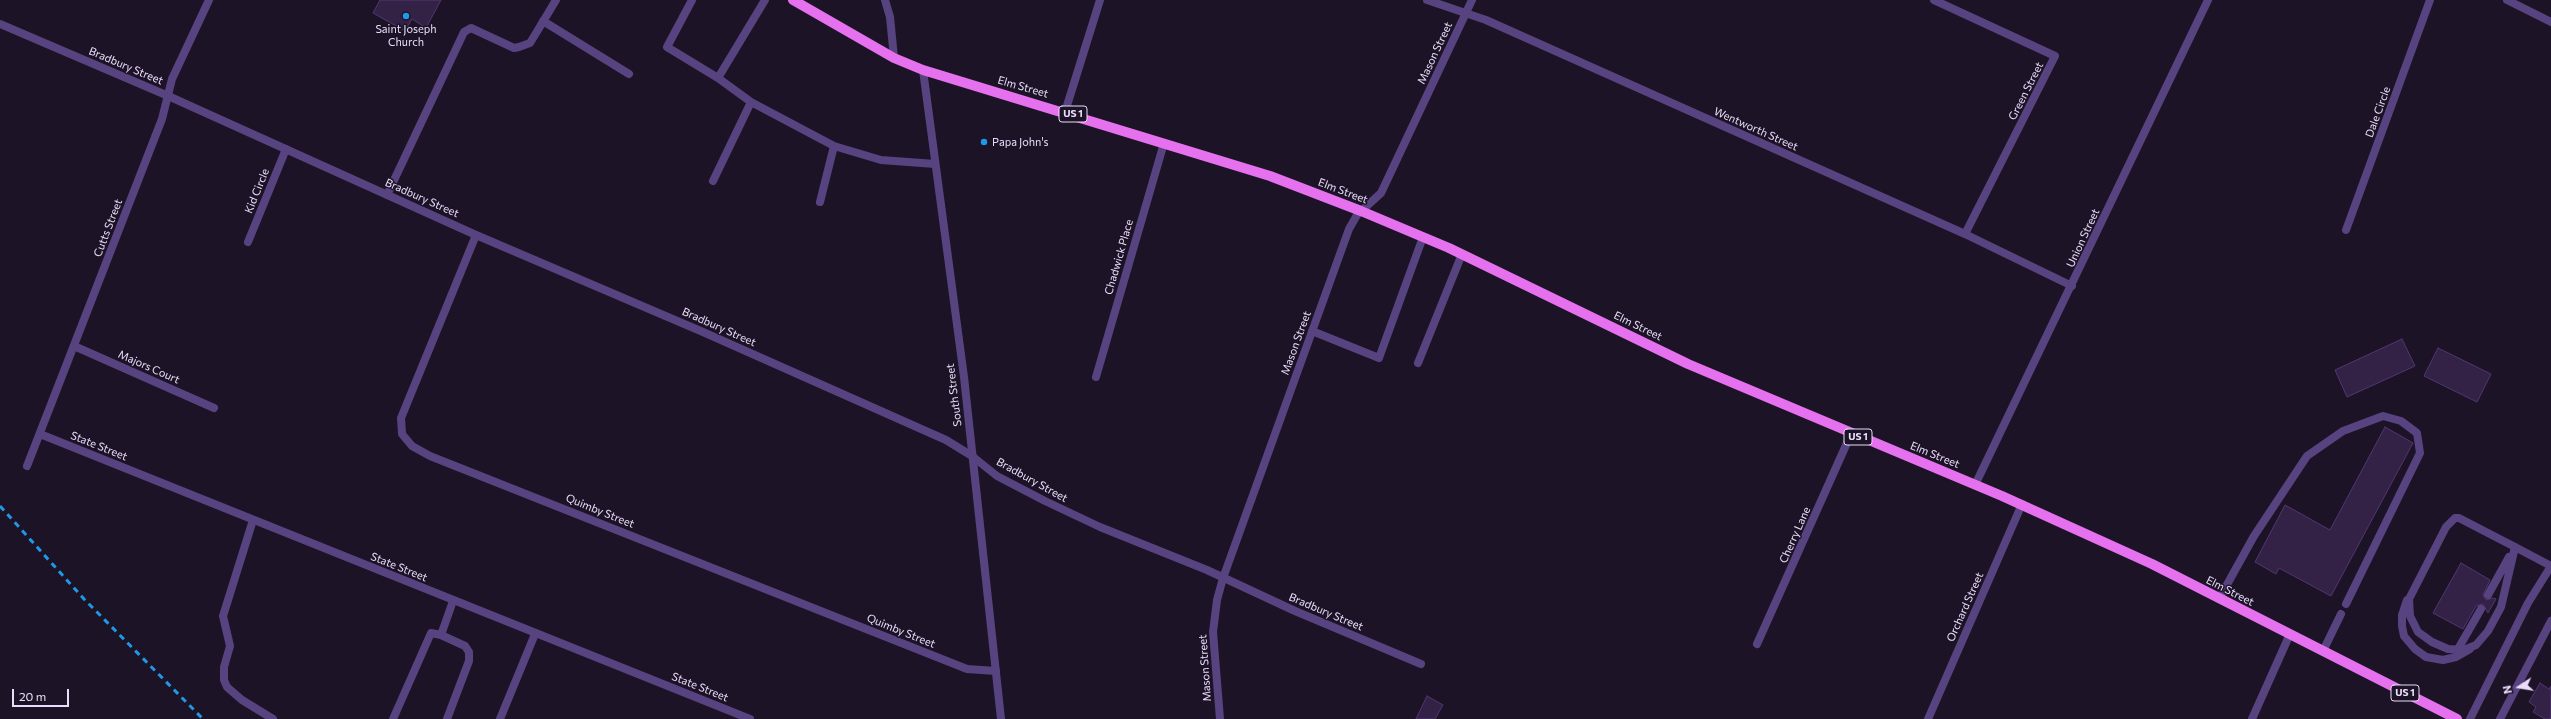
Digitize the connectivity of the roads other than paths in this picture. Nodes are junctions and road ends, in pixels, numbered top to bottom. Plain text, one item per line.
1 (209, 0) edge
2 (556, 0) edge
3 (692, 0) edge
4 (765, 0) edge
5 (793, 0) edge
6 (885, 0) edge
7 (1100, 0) edge
8 (1428, 0) edge
9 (1472, 0) edge
10 (1934, 0) edge
11 (2208, 0) edge
12 (2430, 0) edge
13 (2507, 0) edge
14 (1466, 12) junction
15 (2551, 22) edge
16 (542, 23) junction
17 (0, 24) edge
18 (894, 58) junction
19 (923, 70) junction
20 (629, 74) dead end
21 (718, 78) junction
22 (166, 95) junction
23 (751, 102) junction
24 (1065, 112) junction
25 (1164, 143) junction
26 (834, 146) junction
27 (286, 149) junction
28 (935, 164) junction
29 (713, 181) dead end
30 (387, 195) junction
31 (820, 202) dead end
32 (1361, 210) junction
33 (2346, 230) dead end
34 (1965, 234) junction
35 (476, 235) junction
36 (1423, 237) junction
37 (248, 242) dead end
38 (1462, 254) junction
39 (2072, 286) junction
40 (1312, 331) junction
41 (74, 346) junction
42 (1418, 363) dead end
43 (1096, 377) dead end
44 (214, 408) dead end
45 (40, 434) junction
46 (1851, 434) junction
47 (972, 456) junction
48 (27, 466) dead end
49 (1975, 484) junction
50 (2022, 504) junction
51 (253, 520) junction
52 (2515, 547) junction
53 (2510, 564) junction
54 (2551, 566) edge
55 (1224, 578) junction
56 (2411, 592) junction
57 (2219, 599) junction
58 (453, 601) junction
59 (2346, 604) dead end
60 (2483, 610) dead end
61 (2341, 614) dead end
62 (2551, 621) edge
63 (535, 634) junction
64 (2290, 634) junction
65 (441, 635) junction
66 (1757, 644) dead end
67 (2464, 649) junction
68 (2323, 651) junction
69 (1421, 664) dead end
70 (996, 671) junction
71 (274, 719) edge
72 (393, 719) edge
73 (447, 719) edge
74 (500, 719) edge
75 (750, 719) edge
76 (1001, 719) edge
77 (1220, 719) edge
78 (1928, 719) edge
79 (2252, 719) edge
80 (2457, 719) edge
81 (2470, 719) edge
82 (2500, 719) edge

1 - 22 street, Cutts Street
2 - 16 street
3 - 21 street
4 - 21 street
5 - 18 main road, Elm Street / US 1
6 - 18 street
7 - 24 street
8 - 14 street, Wentworth Street
9 - 14 street, Mason Street
10 - 34 street, Green Street
11 - 39 street, Union Street
12 - 33 street, Dale Circle
13 - 15 street
14 - 32 street, Mason Street
14 - 34 street, Wentworth Street
16 - 20 street
16 - 30 street
17 - 22 street, Bradbury Street
18 - 19 main road, Elm Street / US 1
19 - 24 main road, Elm Street / US 1
19 - 28 street, South Street
21 - 23 street
22 - 27 street, Bradbury Street
22 - 41 street, Cutts Street
23 - 26 street
23 - 29 street
24 - 25 main road, Elm Street / US 1
25 - 32 main road, Elm Street / US 1
25 - 43 street, Chadwick Place
26 - 28 street
26 - 31 street
27 - 30 street, Bradbury Street
27 - 37 street, Kid Circle
28 - 47 street, South Street
30 - 35 street, Bradbury Street
32 - 36 main road, Elm Street / US 1
32 - 40 street, Mason Street
34 - 39 street, Wentworth Street
35 - 47 street, Bradbury Street
35 - 70 street, Quimby Street
36 - 38 main road, Elm Street / US 1
36 - 40 street
38 - 42 street
38 - 46 main road, Elm Street / US 1
39 - 49 street, Union Street
40 - 55 street, Mason Street
41 - 44 street, Majors Court
41 - 45 street, Cutts Street
45 - 48 street, Cutts Street
45 - 51 street, State Street
46 - 49 main road, Elm Street / US 1
46 - 66 street, Cherry Lane
47 - 55 street, Bradbury Street
47 - 70 street, South Street
49 - 50 main road, Elm Street / US 1
50 - 57 main road, Elm Street / US 1
50 - 78 street, Orchard Street
51 - 58 street, State Street
51 - 71 street
52 - 53 street
52 - 53 street
52 - 54 street
52 - 56 street
53 - 67 street
54 - 81 street
55 - 69 street, Bradbury Street
55 - 77 street, Mason Street
56 - 67 street
56 - 67 street
57 - 59 street
57 - 64 main road, Elm Street / US 1
58 - 63 street, State Street
58 - 65 street
60 - 67 street
61 - 68 street
62 - 82 street
63 - 74 street
63 - 75 street, State Street
64 - 68 main road, Elm Street / US 1
64 - 79 street
65 - 72 street
65 - 73 street
68 - 80 main road, Elm Street / US 1
70 - 76 street, South Street

